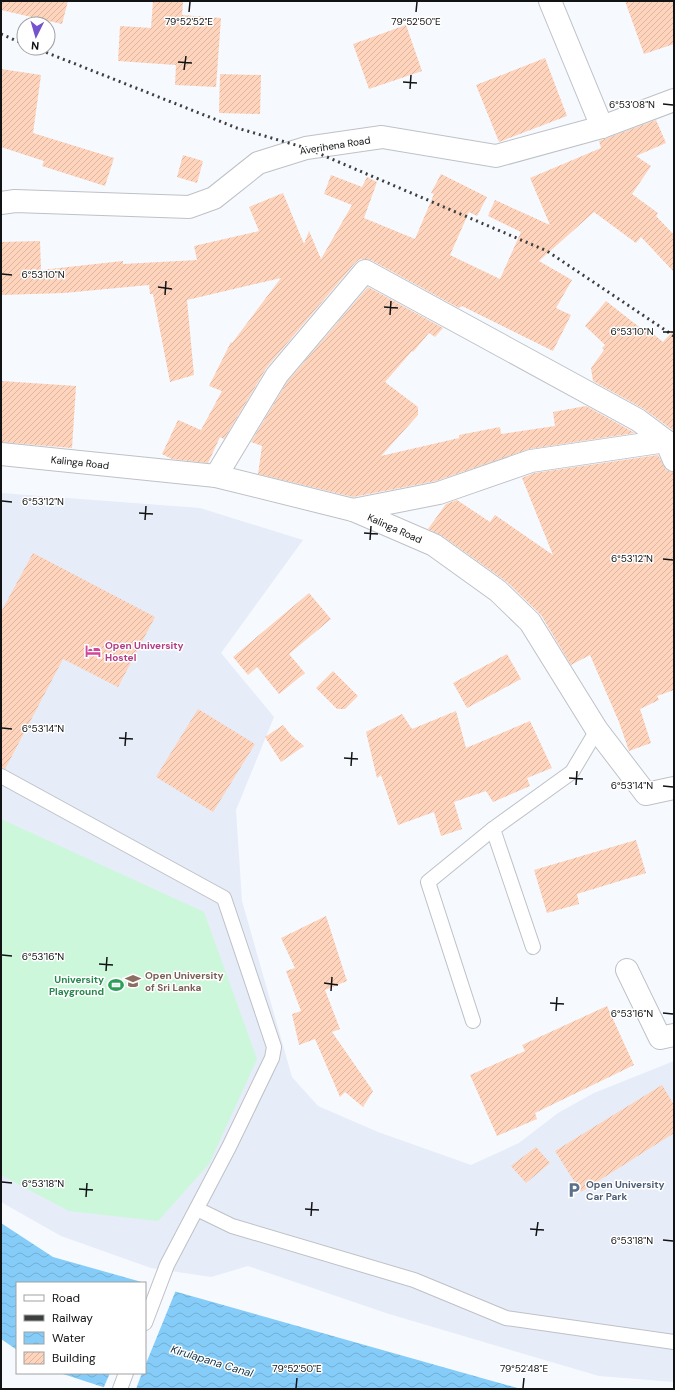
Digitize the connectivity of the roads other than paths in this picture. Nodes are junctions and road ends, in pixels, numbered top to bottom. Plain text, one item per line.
1 (550, 1) edge
2 (674, 100) edge
3 (602, 127) junction
4 (1, 203) edge
5 (666, 441) junction
6 (1, 454) edge
7 (674, 460) edge
8 (216, 476) junction
9 (353, 510) junction
10 (597, 730) junction
11 (1, 776) edge
12 (674, 788) edge
13 (493, 829) junction
14 (533, 946) dead end
15 (627, 970) dead end
16 (473, 1021) dead end
17 (674, 1035) edge
18 (197, 1209) junction
19 (146, 1320) edge
20 (674, 1342) edge
21 (126, 1374) edge
22 (120, 1389) edge

1 - 3 street
2 - 3 street, Averihena Road
3 - 4 street, Averihena Road
5 - 7 street
5 - 8 street
5 - 9 street
6 - 8 street, Kalinga Road
8 - 9 street, Kalinga Road
9 - 10 street, Kalinga Road
10 - 12 street, Kalinga Road
10 - 13 lane
11 - 18 lane
13 - 14 lane
13 - 16 lane
15 - 17 street
18 - 19 lane
18 - 20 lane
21 - 22 lane

